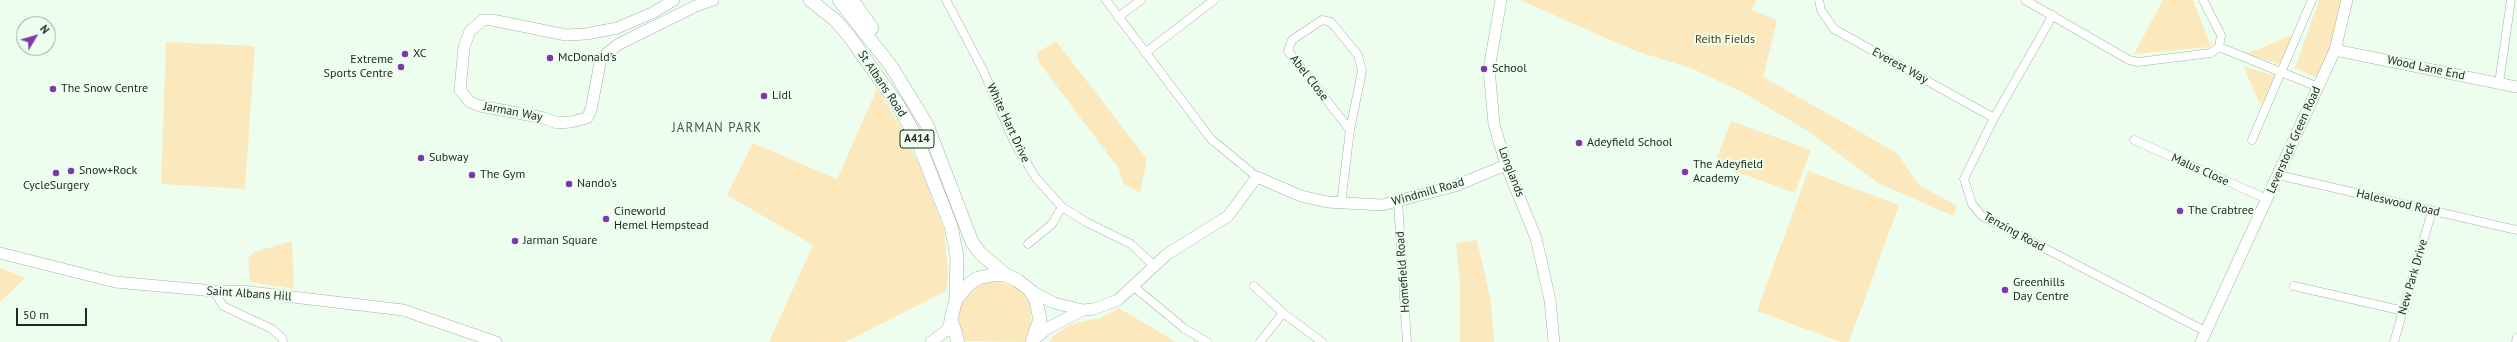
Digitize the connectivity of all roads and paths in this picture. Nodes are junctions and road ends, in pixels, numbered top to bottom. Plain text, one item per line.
1 (674, 0) edge
2 (713, 0) edge
3 (810, 0) edge
4 (839, 0) edge
5 (852, 0) edge
6 (946, 0) edge
7 (1106, 0) edge
8 (1141, 0) edge
9 (1214, 0) edge
10 (1501, 0) edge
11 (1819, 0) edge
12 (2025, 0) edge
13 (2203, 0) edge
14 (2312, 0) edge
15 (2347, 0) edge
16 (2511, 0) edge
17 (2053, 15) junction
18 (1118, 17) junction
19 (2219, 47) junction
20 (2335, 50) junction
21 (1146, 53) junction
22 (2280, 71) junction
23 (2499, 83) junction
24 (2318, 87) junction
25 (2517, 87) edge
26 (1994, 118) junction
27 (927, 125) junction
28 (1350, 130) junction
29 (2134, 140) dead end
30 (2252, 140) dead end
31 (1506, 165) junction
32 (2278, 175) junction
33 (1257, 177) junction
34 (2267, 200) junction
35 (1398, 202) junction
36 (1341, 204) junction
37 (1062, 207) junction
38 (2432, 211) junction
39 (2517, 230) edge
40 (1028, 244) dead end
41 (0, 253) edge
42 (1153, 265) junction
43 (1006, 275) junction
44 (1133, 286) junction
45 (1254, 286) dead end
46 (2294, 286) dead end
47 (214, 291) junction
48 (1031, 291) junction
49 (956, 299) junction
50 (1083, 310) junction
51 (2404, 311) junction
52 (1283, 313) junction
53 (951, 319) junction
54 (2205, 331) junction
55 (2517, 338) edge
56 (283, 342) edge
57 (496, 342) edge
58 (931, 342) edge
59 (958, 342) edge
60 (1032, 342) edge
61 (1207, 342) edge
62 (1260, 342) edge
63 (1322, 342) edge
64 (1407, 342) edge
65 (1554, 342) edge
66 (2201, 342) edge
67 (2394, 342) edge
68 (2516, 342) edge

1 - 2 street, Jarman Way
3 - 49 main road, St Albans Road / A414
4 - 27 main road, St Albans Road / A414
5 - 27 main road, A414
6 - 37 street, White Hart Drive
7 - 18 street, Windmill Road
8 - 18 street
9 - 21 street
10 - 31 street, Longlands
11 - 26 street, Everest Way
12 - 17 street
13 - 19 street
14 - 22 street
15 - 20 street, Leverstock Green Road
16 - 23 street
17 - 19 street
17 - 26 street, Tenzing Road
18 - 21 street, Windmill Road
19 - 22 street
20 - 23 street, Wood Lane End
20 - 24 street, Leverstock Green Road
21 - 33 street, Windmill Road
22 - 24 street
22 - 30 street
23 - 25 street, Wood Lane End
24 - 32 street, Leverstock Green Road
26 - 54 street, Tenzing Road
27 - 43 main road, St Albans Road / A414
28 - 28 street, Abel Close
28 - 36 street, Abel Close
29 - 34 street, Malus Close
31 - 35 street, Windmill Road
31 - 65 street, Longlands
32 - 34 street, Leverstock Green Road
32 - 38 street, Haleswood Road
33 - 36 street, Windmill Road
33 - 42 street
34 - 54 street, Leverstock Green Road
35 - 36 street, Windmill Road
35 - 64 street, Homefield Road
37 - 40 street
37 - 42 street, White Hart Drive
38 - 39 street, Haleswood Road
38 - 51 street, New Park Drive
41 - 47 street, Saint Albans Hill
42 - 44 street
43 - 48 main road, St Albans Road
43 - 49 main road
44 - 50 street
44 - 61 street
45 - 52 street
46 - 51 street
47 - 56 street
47 - 57 street, Saint Albans Hill
48 - 50 street
48 - 60 main road
49 - 53 main road
50 - 60 street
51 - 67 street, New Park Drive
52 - 62 street
52 - 63 street
53 - 58 street
53 - 59 main road
54 - 66 street, Leverstock Green Road
55 - 68 street

